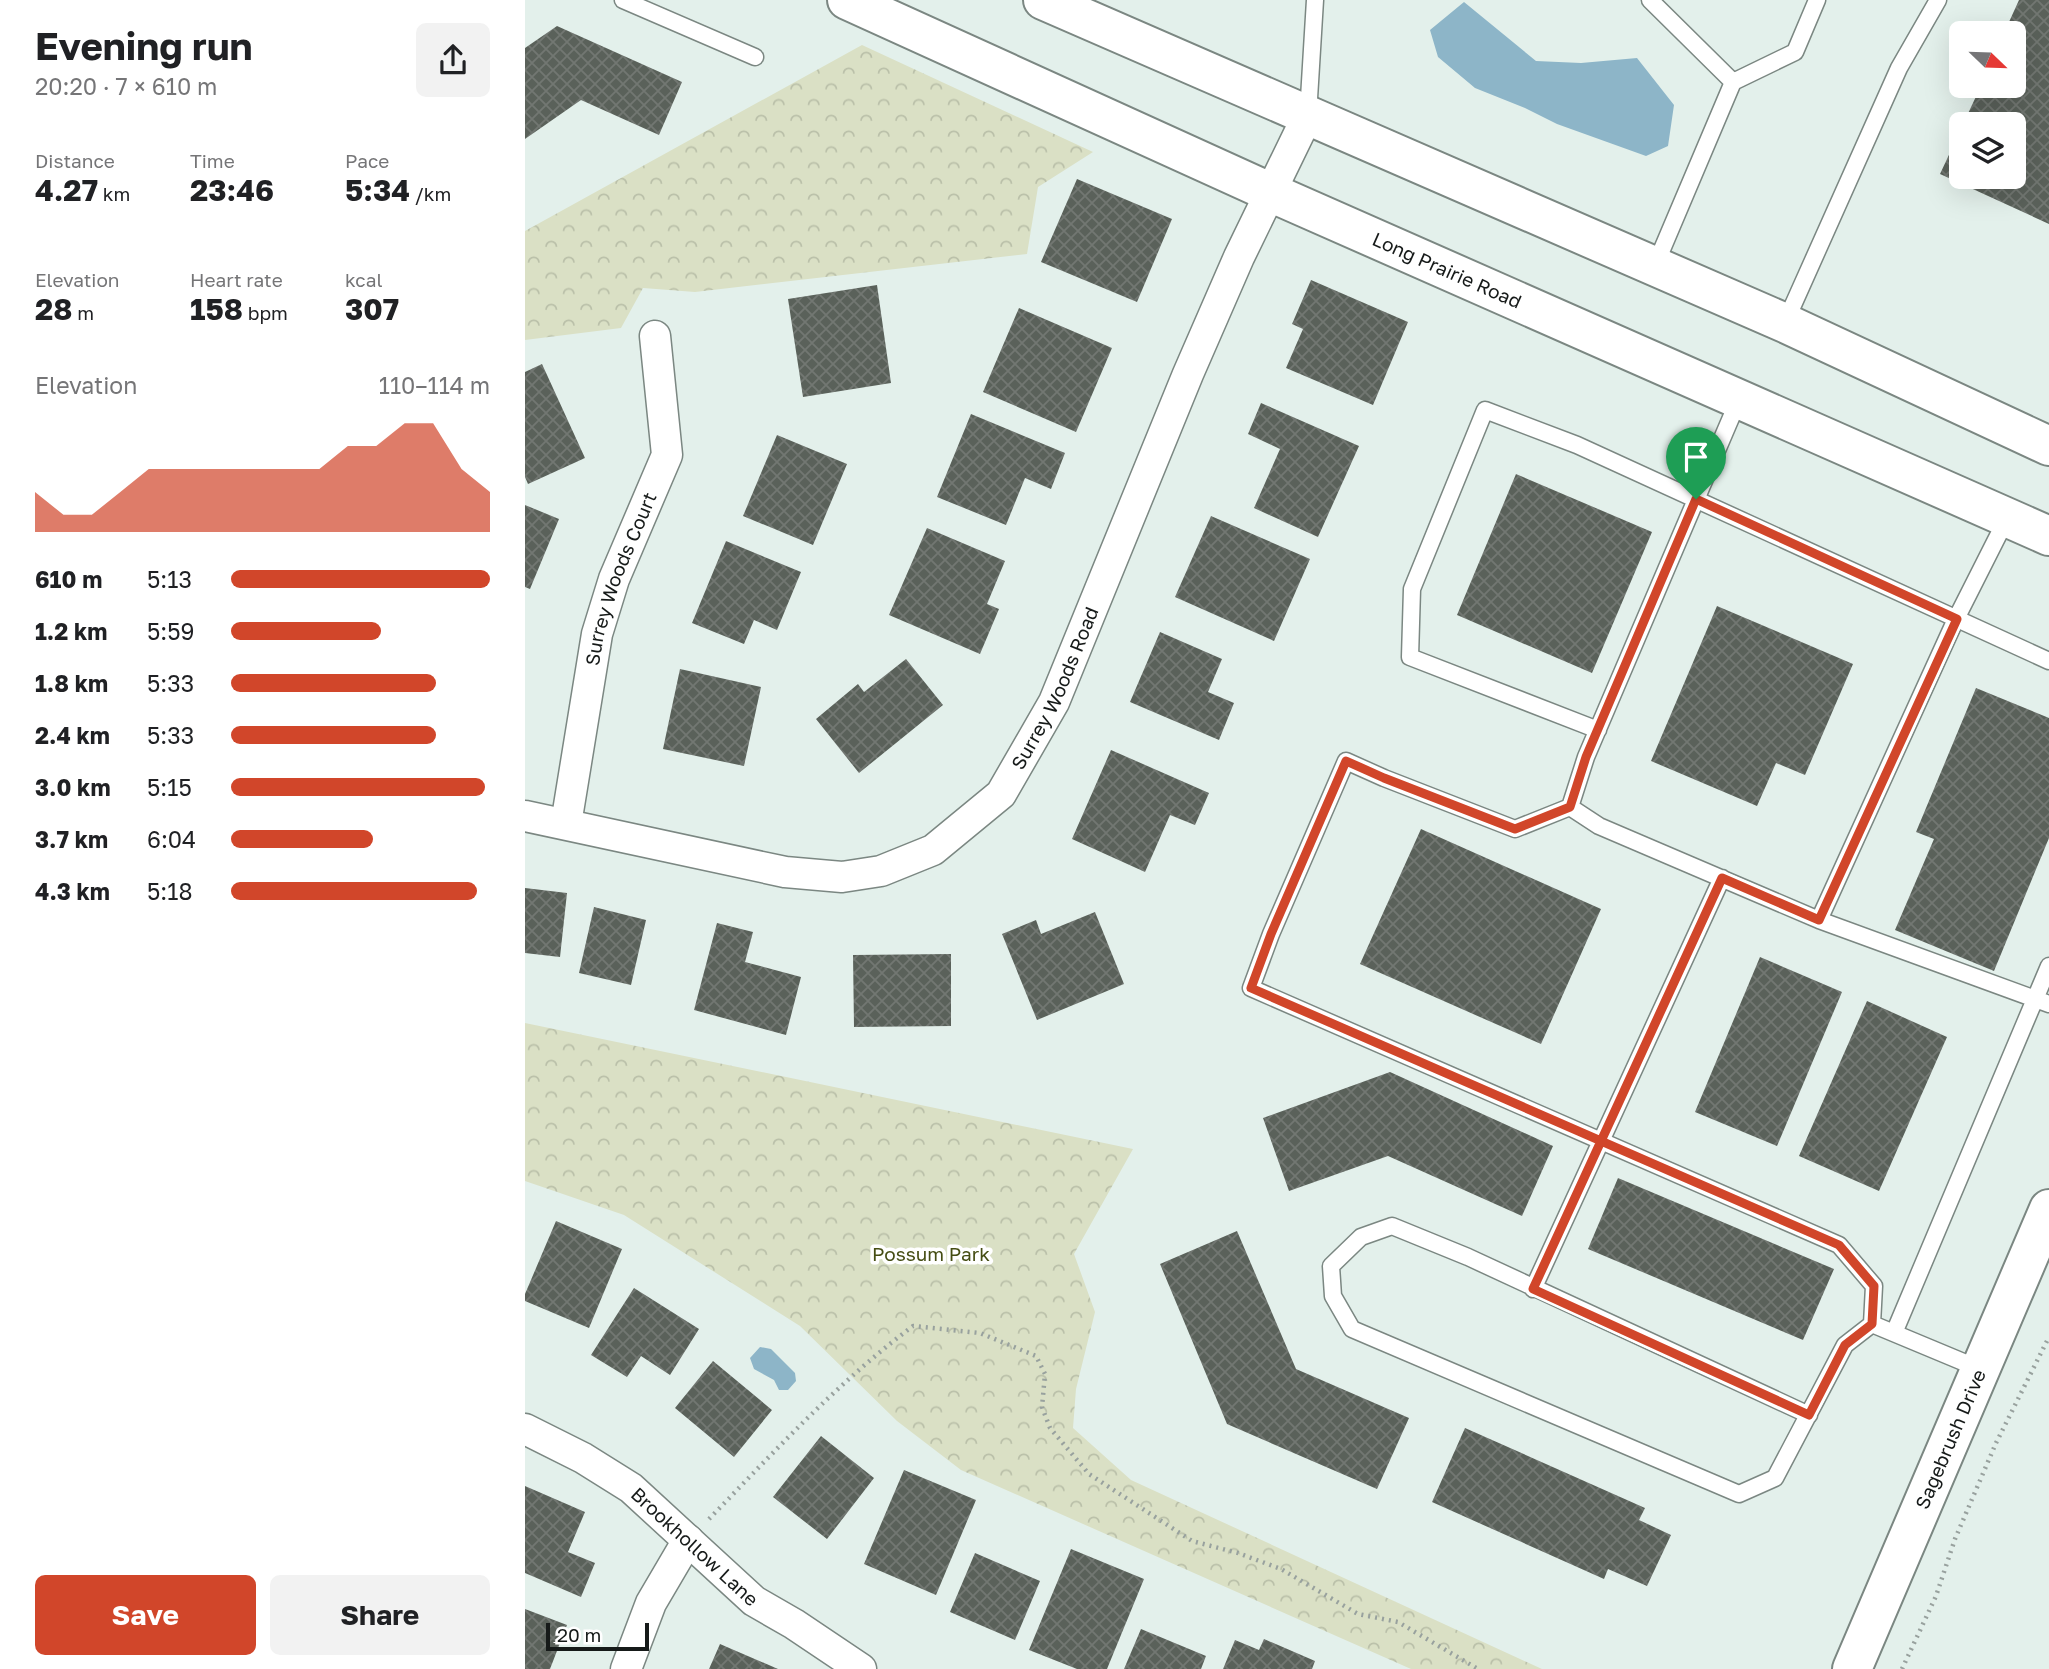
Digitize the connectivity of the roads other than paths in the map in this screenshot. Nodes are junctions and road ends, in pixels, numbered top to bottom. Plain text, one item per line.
1 (622, 0) edge
2 (847, 0) edge
3 (1043, 0) edge
4 (1315, 0) edge
5 (1650, 0) edge
6 (1817, 0) edge
7 (1938, 0) edge
8 (755, 57) dead end
9 (1733, 82) junction
10 (1308, 116) junction
11 (1272, 192) junction
12 (1655, 266) junction
13 (1785, 323) junction
14 (655, 335) dead end
15 (1739, 399) junction
16 (2049, 446) edge
17 (1696, 499) junction
18 (2007, 518) junction
19 (2049, 536) edge
20 (1957, 619) junction
21 (2049, 661) edge
22 (1598, 730) junction
23 (1570, 807) junction
24 (525, 816) edge
25 (566, 824) junction
26 (1722, 878) junction
27 (1819, 920) junction
28 (2049, 966) edge
29 (2043, 1001) edge
30 (1601, 1141) junction
31 (2049, 1209) edge
32 (1533, 1289) junction
33 (1872, 1324) junction
34 (1894, 1333) junction
35 (1980, 1369) junction
36 (1809, 1415) junction
37 (525, 1429) edge
38 (688, 1540) junction
39 (626, 1669) edge
40 (861, 1669) edge
41 (1852, 1669) edge

1 - 8 lane
2 - 11 main road, Long Prairie Road
3 - 10 main road
4 - 10 lane
5 - 9 lane
6 - 9 lane
7 - 13 lane
9 - 12 lane
10 - 11 street, Surrey Woods Road
10 - 12 main road
11 - 15 main road, Long Prairie Road
11 - 25 street, Surrey Woods Road
12 - 13 main road
13 - 16 main road
14 - 25 street, Surrey Woods Court
15 - 17 lane
15 - 18 main road, Long Prairie Road
17 - 20 lane
17 - 22 lane
17 - 22 lane
18 - 19 main road, Long Prairie Road
18 - 20 lane
20 - 21 lane
20 - 27 lane
22 - 23 lane
23 - 26 lane
23 - 30 lane
24 - 25 street, Surrey Woods Road
26 - 27 lane
26 - 30 lane
27 - 29 lane
28 - 29 lane
29 - 34 lane
30 - 32 lane
30 - 33 lane
31 - 35 main road, Sagebrush Drive
32 - 36 lane
32 - 36 lane
33 - 34 lane
33 - 36 lane
34 - 35 lane
35 - 41 main road, Sagebrush Drive
37 - 38 street, Brookhollow Lane
38 - 39 street
38 - 40 street, Brookhollow Lane

